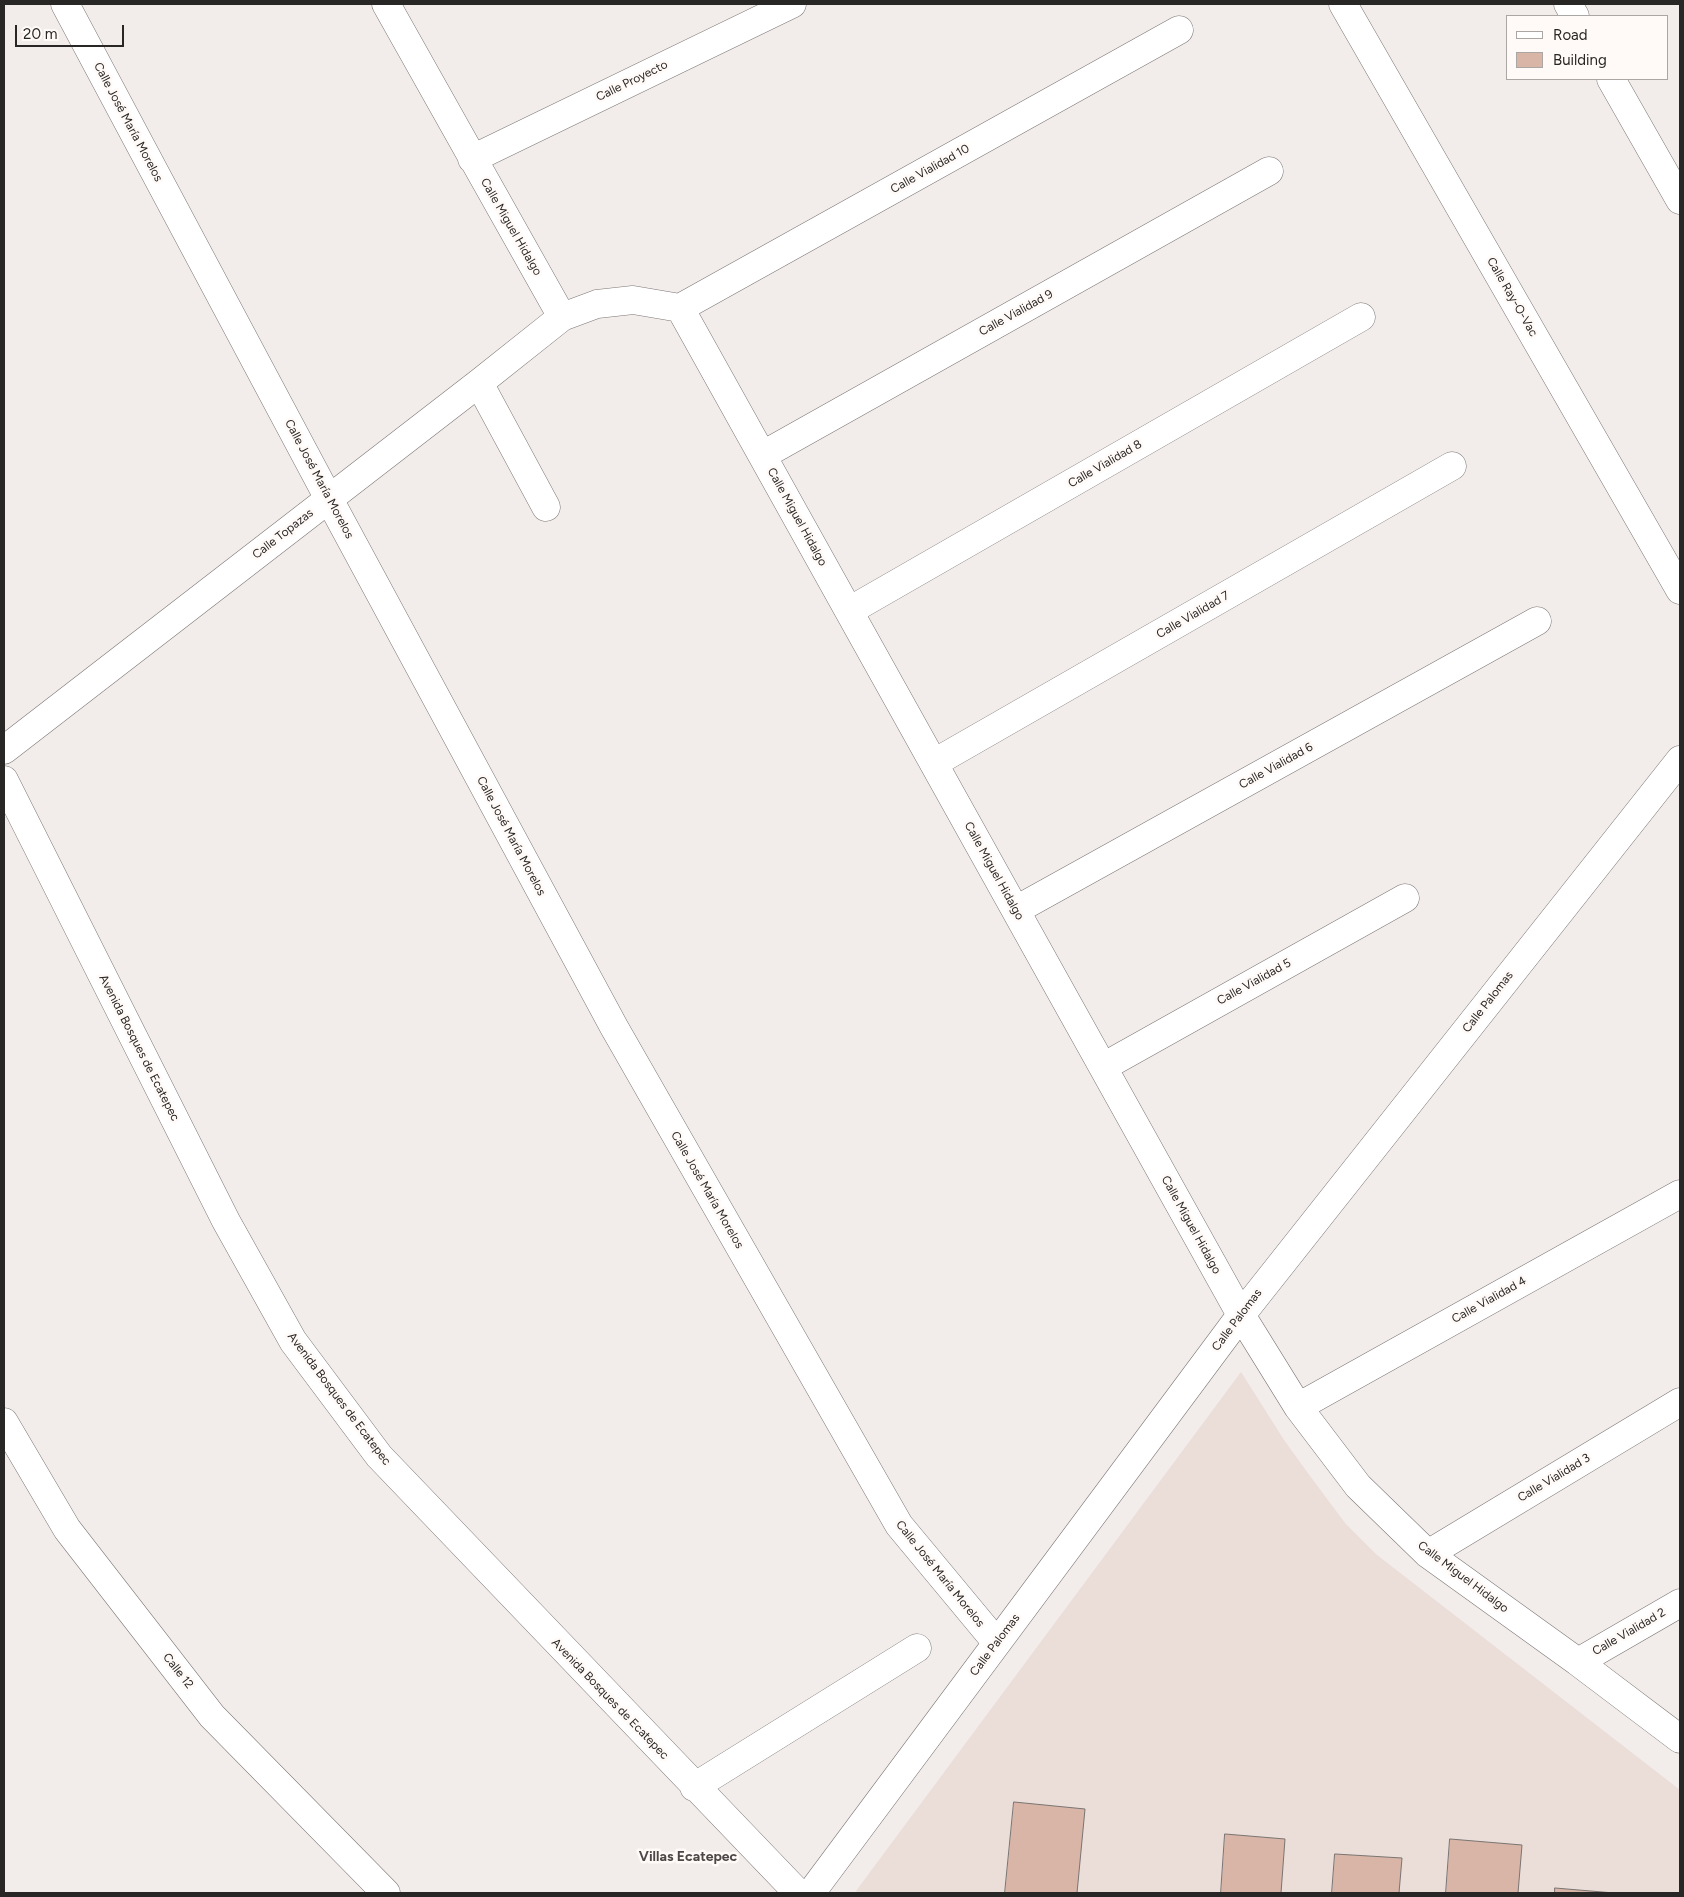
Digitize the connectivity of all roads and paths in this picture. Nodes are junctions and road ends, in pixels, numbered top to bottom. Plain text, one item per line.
1 (65, 4) edge
2 (386, 4) edge
3 (792, 4) edge
4 (1343, 4) edge
5 (1568, 4) edge
6 (1574, 15) edge
7 (1179, 30) dead end
8 (1612, 80) edge
9 (472, 159) junction
10 (1269, 171) dead end
11 (1680, 200) edge
12 (680, 308) junction
13 (562, 317) junction
14 (1361, 317) dead end
15 (480, 383) junction
16 (763, 455) junction
17 (1452, 466) dead end
18 (329, 499) junction
19 (546, 507) dead end
20 (1680, 590) edge
21 (849, 611) junction
22 (1537, 621) dead end
23 (4, 750) edge
24 (1680, 760) edge
25 (934, 763) junction
26 (4, 780) edge
27 (1405, 898) dead end
28 (1016, 910) junction
29 (1103, 1067) junction
30 (1680, 1194) edge
31 (1241, 1315) junction
32 (1680, 1402) edge
33 (1298, 1407) junction
34 (4, 1422) edge
35 (1428, 1554) junction
36 (1680, 1603) edge
37 (996, 1643) junction
38 (917, 1648) dead end
39 (1578, 1662) junction
40 (1680, 1739) edge
41 (694, 1787) junction
42 (386, 1893) edge
43 (798, 1893) edge
44 (810, 1893) edge

1 - 18 street, Calle José María Morelos
2 - 9 street, Calle Miguel Hidalgo
3 - 9 street, Calle Proyecto
4 - 20 street, Calle Ray-O-Vac
5 - 6 street
7 - 12 street, Calle Vialidad 10
8 - 11 street
9 - 13 street, Calle Miguel Hidalgo
10 - 16 street, Calle Vialidad 9
12 - 13 street
12 - 16 street, Calle Miguel Hidalgo
13 - 15 street, Calle Topazas
14 - 21 street, Calle Vialidad 8
15 - 18 street, Calle Topazas
15 - 19 street
16 - 21 street, Calle Miguel Hidalgo
17 - 25 street, Calle Vialidad 7
18 - 23 street, Calle Topazas
18 - 37 street, Calle José María Morelos
21 - 25 street, Calle Miguel Hidalgo
22 - 28 street, Calle Vialidad 6
24 - 31 street, Calle Palomas
25 - 28 street, Calle Miguel Hidalgo
26 - 41 street, Avenida Bosques de Ecatepec
27 - 29 street, Calle Vialidad 5
28 - 29 street, Calle Miguel Hidalgo
29 - 31 street, Calle Miguel Hidalgo
30 - 33 street, Calle Vialidad 4
31 - 33 street, Calle Miguel Hidalgo
31 - 37 street, Calle Palomas
32 - 35 street, Calle Vialidad 3
33 - 35 street, Calle Miguel Hidalgo
34 - 42 street, Calle 12
35 - 39 street, Calle Miguel Hidalgo
36 - 39 street, Calle Vialidad 2
37 - 44 street, Calle Palomas
38 - 41 street
39 - 40 street, Calle Miguel Hidalgo
41 - 43 street, Avenida Bosques de Ecatepec

